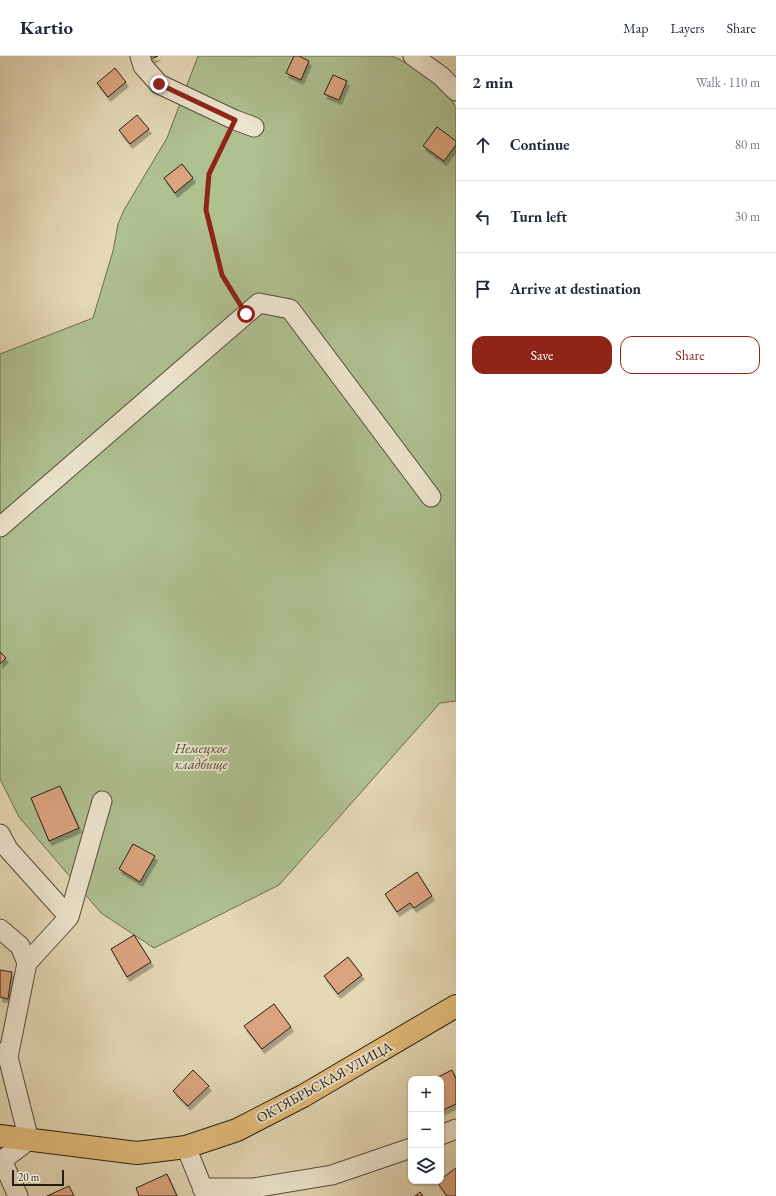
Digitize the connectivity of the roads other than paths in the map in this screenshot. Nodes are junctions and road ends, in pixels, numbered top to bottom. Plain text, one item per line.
1 (140, 56) edge
2 (413, 56) edge
3 (456, 91) edge
4 (254, 127) dead end
5 (431, 497) dead end
6 (0, 527) edge
7 (102, 801) dead end
8 (0, 834) edge
9 (69, 917) junction
10 (0, 930) edge
11 (27, 963) junction
12 (456, 1006) edge
13 (4, 1055) edge
14 (456, 1128) edge
15 (444, 1134) edge
16 (0, 1136) edge
17 (29, 1140) junction
18 (186, 1147) junction
19 (408, 1149) edge
20 (1, 1161) edge
21 (204, 1192) edge
22 (18, 1196) edge

1 - 4 street
2 - 3 street
5 - 6 street
7 - 9 street
8 - 9 street
9 - 11 street
10 - 11 street
11 - 13 street
12 - 18 main road, ОКТЯБРЬСКАЯ УЛИЦА
13 - 17 street
14 - 15 street
16 - 17 main road, ОКТЯБРЬСКАЯ УЛИЦА
17 - 18 main road, ОКТЯБРЬСКАЯ УЛИЦА
17 - 20 street
18 - 21 street
19 - 21 street
20 - 22 street

